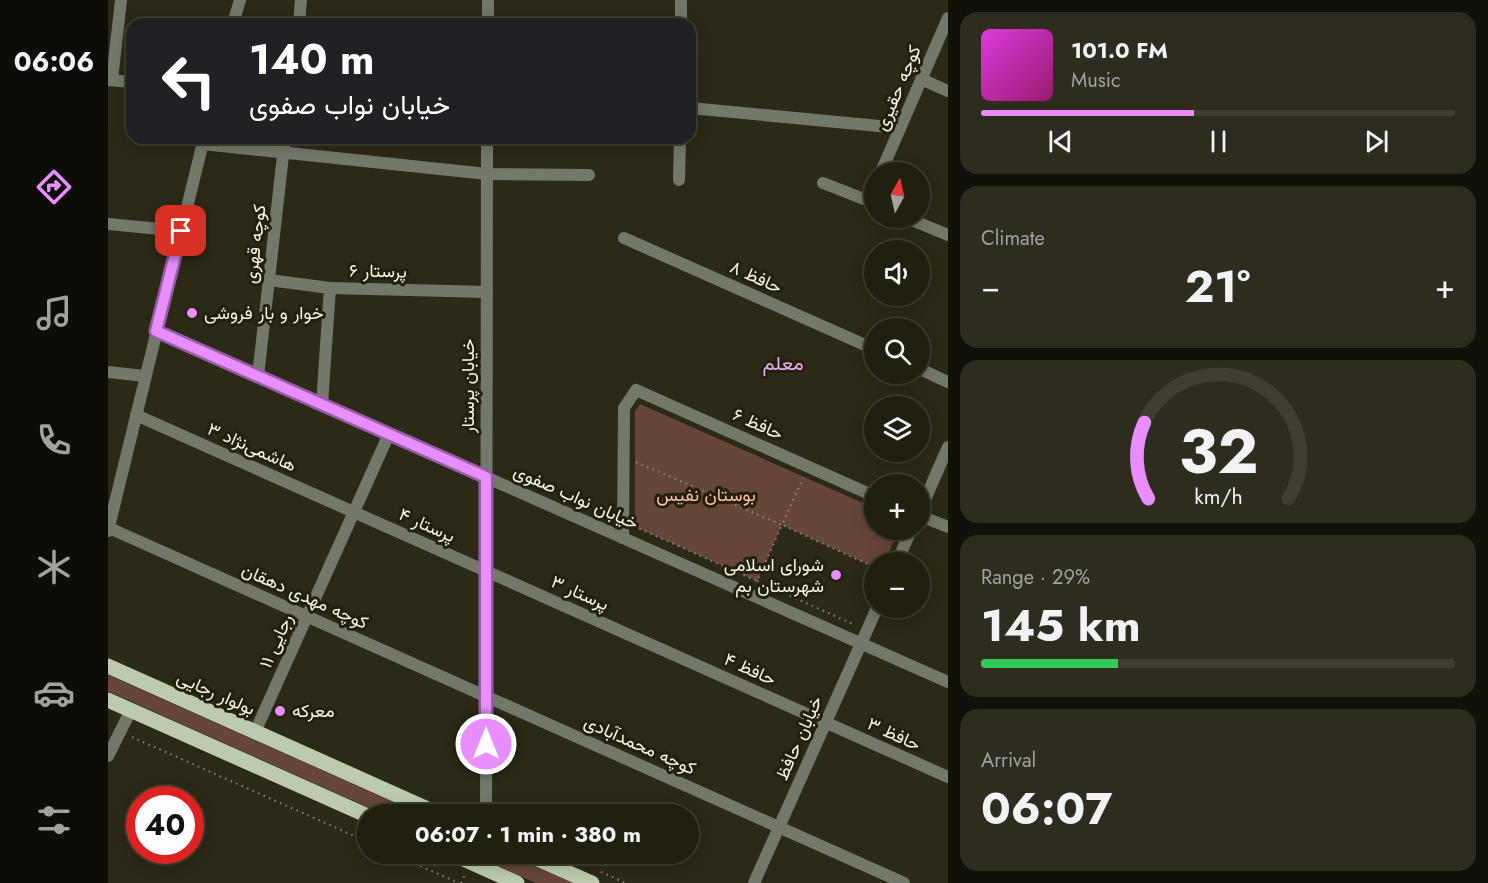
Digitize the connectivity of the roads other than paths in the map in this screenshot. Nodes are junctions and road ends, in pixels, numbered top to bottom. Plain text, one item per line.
1 (121, 0) edge
2 (240, 0) edge
3 (301, 0) edge
4 (488, 0) edge
5 (681, 0) edge
6 (235, 18) edge
7 (300, 18) edge
8 (488, 18) edge
9 (681, 18) edge
10 (948, 18) edge
11 (113, 23) edge
12 (921, 79) junction
13 (110, 80) edge
14 (126, 81) edge
15 (948, 91) edge
16 (696, 109) edge
17 (900, 128) junction
18 (202, 144) edge
19 (223, 144) edge
20 (285, 144) edge
21 (487, 144) edge
22 (680, 144) edge
23 (284, 153) junction
24 (885, 162) edge
25 (487, 174) junction
26 (589, 175) dead end
27 (679, 180) dead end
28 (823, 183) dead end
29 (864, 199) edge
30 (108, 224) edge
31 (930, 227) edge
32 (181, 231) junction
33 (948, 235) edge
34 (624, 238) dead end
35 (269, 280) junction
36 (330, 288) junction
37 (487, 292) junction
38 (156, 331) junction
39 (864, 345) edge
40 (108, 372) edge
41 (930, 374) edge
42 (145, 376) junction
43 (258, 376) junction
44 (948, 382) edge
45 (322, 404) junction
46 (136, 415) junction
47 (389, 434) junction
48 (948, 447) edge
49 (486, 477) junction
50 (930, 488) edge
51 (864, 491) edge
52 (354, 512) junction
53 (930, 520) edge
54 (948, 527) edge
55 (108, 529) edge
56 (623, 538) junction
57 (487, 571) junction
58 (307, 616) junction
59 (868, 618) edge
60 (861, 644) junction
61 (660, 649) joint
62 (108, 666) edge
63 (948, 682) edge
64 (486, 697) junction
65 (108, 700) edge
66 (131, 710) junction
67 (826, 723) junction
68 (255, 732) junction
69 (108, 756) edge
70 (948, 777) edge
71 (417, 804) edge
72 (486, 804) edge
73 (357, 811) edge
74 (779, 827) junction
75 (475, 864) edge
76 (549, 864) edge
77 (518, 883) edge
78 (592, 883) edge
79 (754, 883) edge
80 (904, 883) edge

1 - 11 street
2 - 6 street
3 - 7 street
4 - 8 street
5 - 9 street
10 - 12 street, کوچه حقیری
11 - 13 street
12 - 15 street
12 - 17 street, کوچه حقیری
13 - 14 street
16 - 17 street
17 - 24 street, کوچه حقیری
18 - 32 street
19 - 23 street
20 - 23 street, کوچه قهری
21 - 25 street, خیابان پرستار
22 - 27 street
23 - 25 street
23 - 35 street, کوچه قهری
25 - 26 street
25 - 37 street, خیابان پرستار
28 - 29 street
30 - 32 street
31 - 33 street
32 - 38 street
34 - 39 street, حافظ ۸
35 - 36 street, پرستار ۶
35 - 43 street, کوچه قهری
36 - 37 street, پرستار ۶
36 - 45 street
37 - 49 street, خیابان پرستار
38 - 42 street
38 - 43 street, خیابان نواب صفوی
40 - 42 street
41 - 44 street
42 - 46 street
43 - 45 street, خیابان نواب صفوی
45 - 47 street, خیابان نواب صفوی
46 - 52 street, هاشمی‌نژاد ۳
46 - 55 street
47 - 49 street, خیابان نواب صفوی
47 - 52 street, رجایی ۱۱
48 - 50 street
49 - 56 street, خیابان نواب صفوی
49 - 57 street, خیابان پرستار
51 - 56 street, حافظ ۶
52 - 57 street, پرستار ۴
52 - 58 street, رجایی ۱۱
53 - 54 street
55 - 58 street, کوچه مهدی دهقان
56 - 60 street, خیابان نواب صفوی
57 - 61 street, پرستار ۳
57 - 64 street, خیابان پرستار
58 - 64 street, کوچه مهدی دهقان
58 - 68 street, رجایی ۱۱
59 - 60 street, خیابان حافظ
60 - 63 street, خیابان نواب صفوی
60 - 67 street, خیابان حافظ
61 - 67 street, حافظ ۴
62 - 68 main road, بولوار رجایی
64 - 72 street, خیابان پرستار
64 - 74 street, کوچه محمدآبادی
65 - 66 main road
66 - 69 street
66 - 73 main road
67 - 70 street, حافظ ۳
67 - 74 street, خیابان حافظ
68 - 71 main road, بولوار رجایی
74 - 79 street, خیابان حافظ
74 - 80 street, کوچه محمدآبادی
75 - 77 main road
76 - 78 main road

